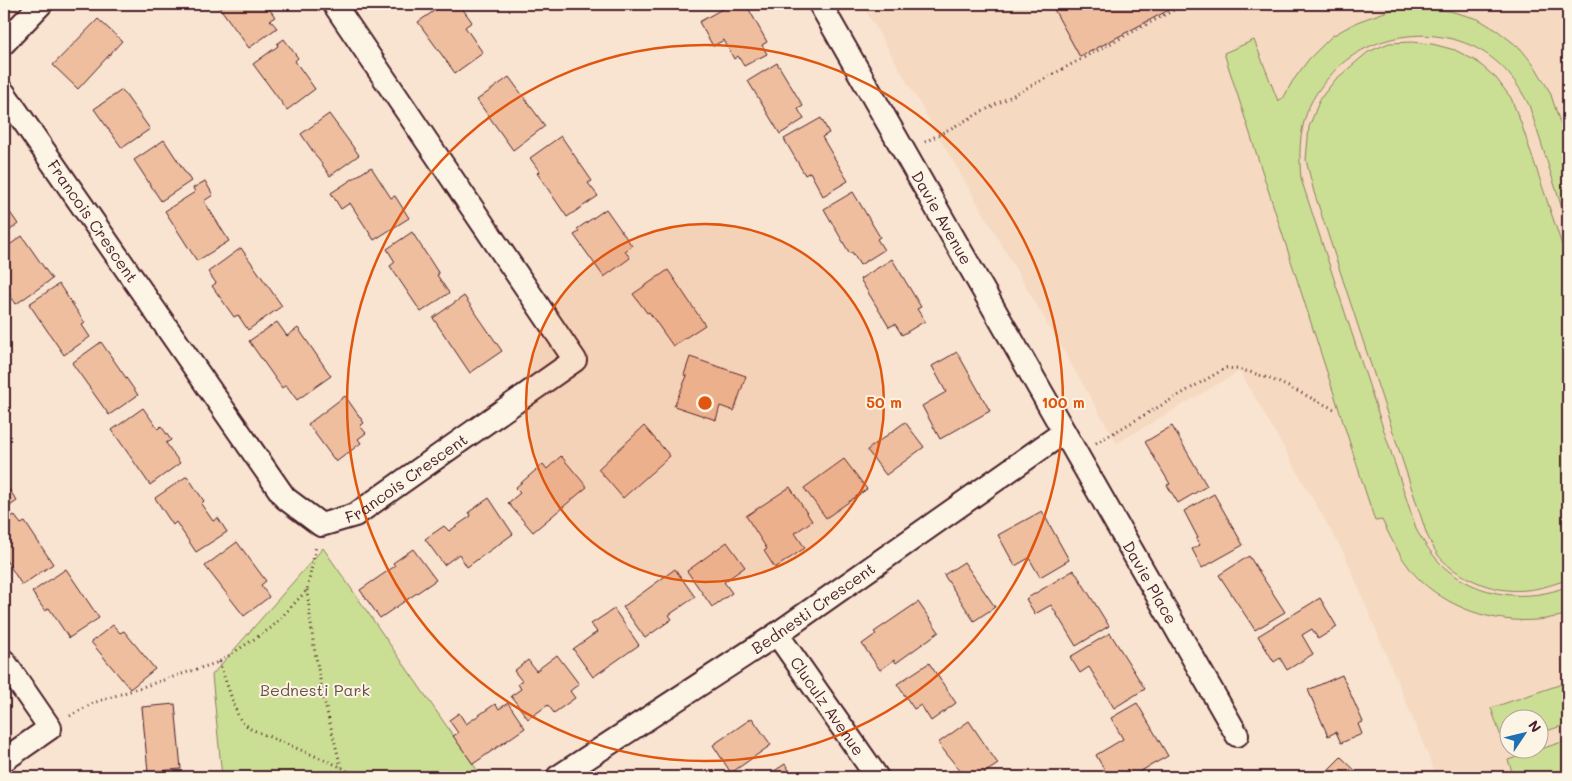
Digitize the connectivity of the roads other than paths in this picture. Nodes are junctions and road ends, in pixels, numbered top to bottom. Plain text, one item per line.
1 (41, 4) edge
2 (334, 4) edge
3 (820, 4) edge
4 (4, 43) edge
5 (4, 93) edge
6 (1064, 432) junction
7 (777, 634) junction
8 (4, 661) edge
9 (1237, 735) dead end
10 (4, 760) edge
11 (558, 777) edge
12 (877, 777) edge

1 - 4 street
2 - 5 street, Francois Crescent
3 - 6 street, Davie Avenue
6 - 7 street, Bednesti Crescent
6 - 9 street, Davie Place
7 - 11 street, Bednesti Crescent
7 - 12 street, Cluculz Avenue
8 - 10 street

